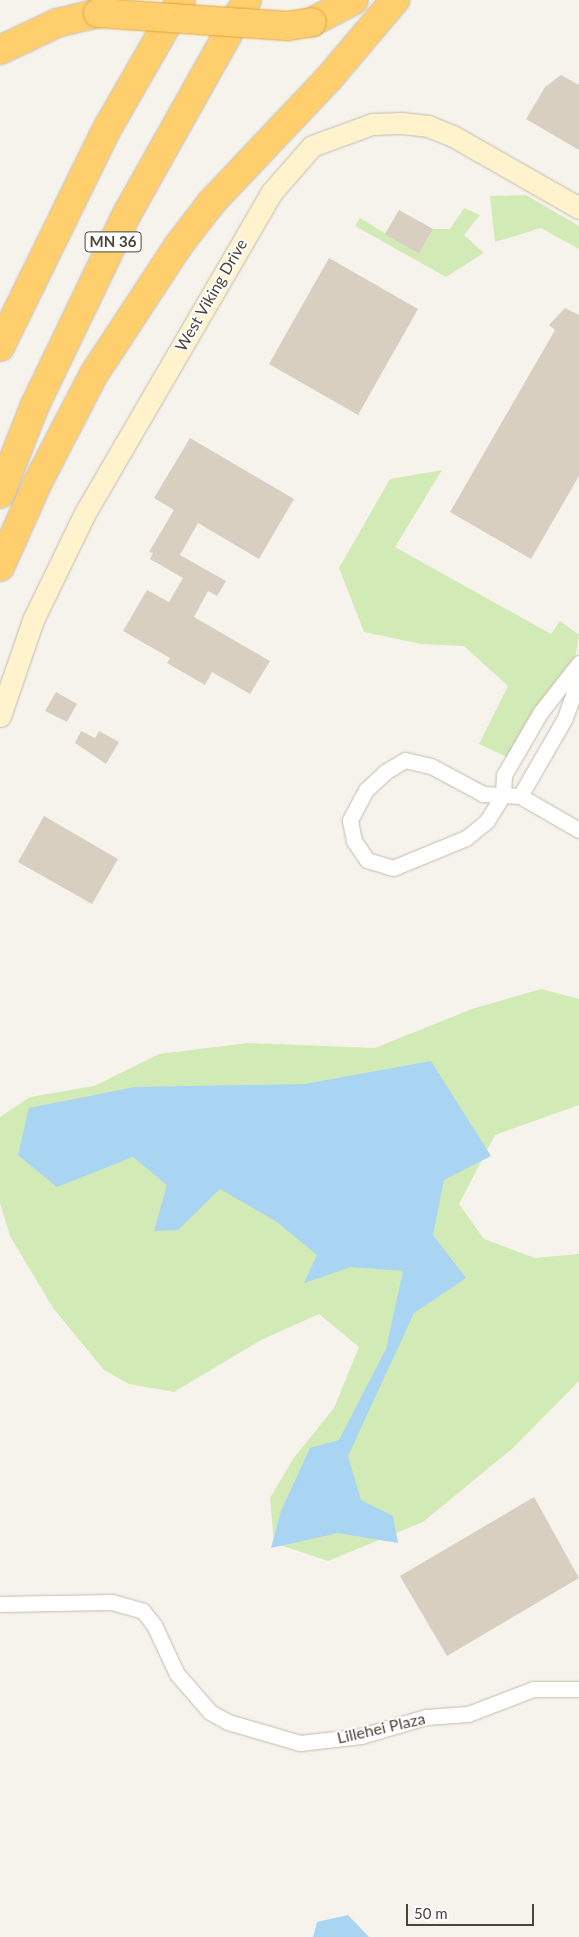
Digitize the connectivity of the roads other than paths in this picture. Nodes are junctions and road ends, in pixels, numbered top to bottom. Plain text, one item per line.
1 (181, 0) edge
2 (247, 0) edge
3 (354, 0) edge
4 (395, 0) edge
5 (415, 0) edge
6 (0, 50) edge
7 (330, 77) junction
8 (579, 208) edge
9 (0, 347) edge
10 (0, 494) edge
11 (0, 567) edge
12 (579, 663) edge
13 (579, 678) edge
14 (0, 716) edge
15 (503, 795) junction
16 (520, 796) junction
17 (579, 830) edge
18 (0, 1604) edge
19 (579, 1689) edge

1 - 9 highway
2 - 10 highway, MN 36
3 - 6 highway, bridge
4 - 7 highway
5 - 7 highway
7 - 11 highway
8 - 14 street, West Viking Drive
12 - 15 street
13 - 16 street
15 - 15 street
15 - 16 street
16 - 17 street
18 - 19 street, Lillehei Plaza

